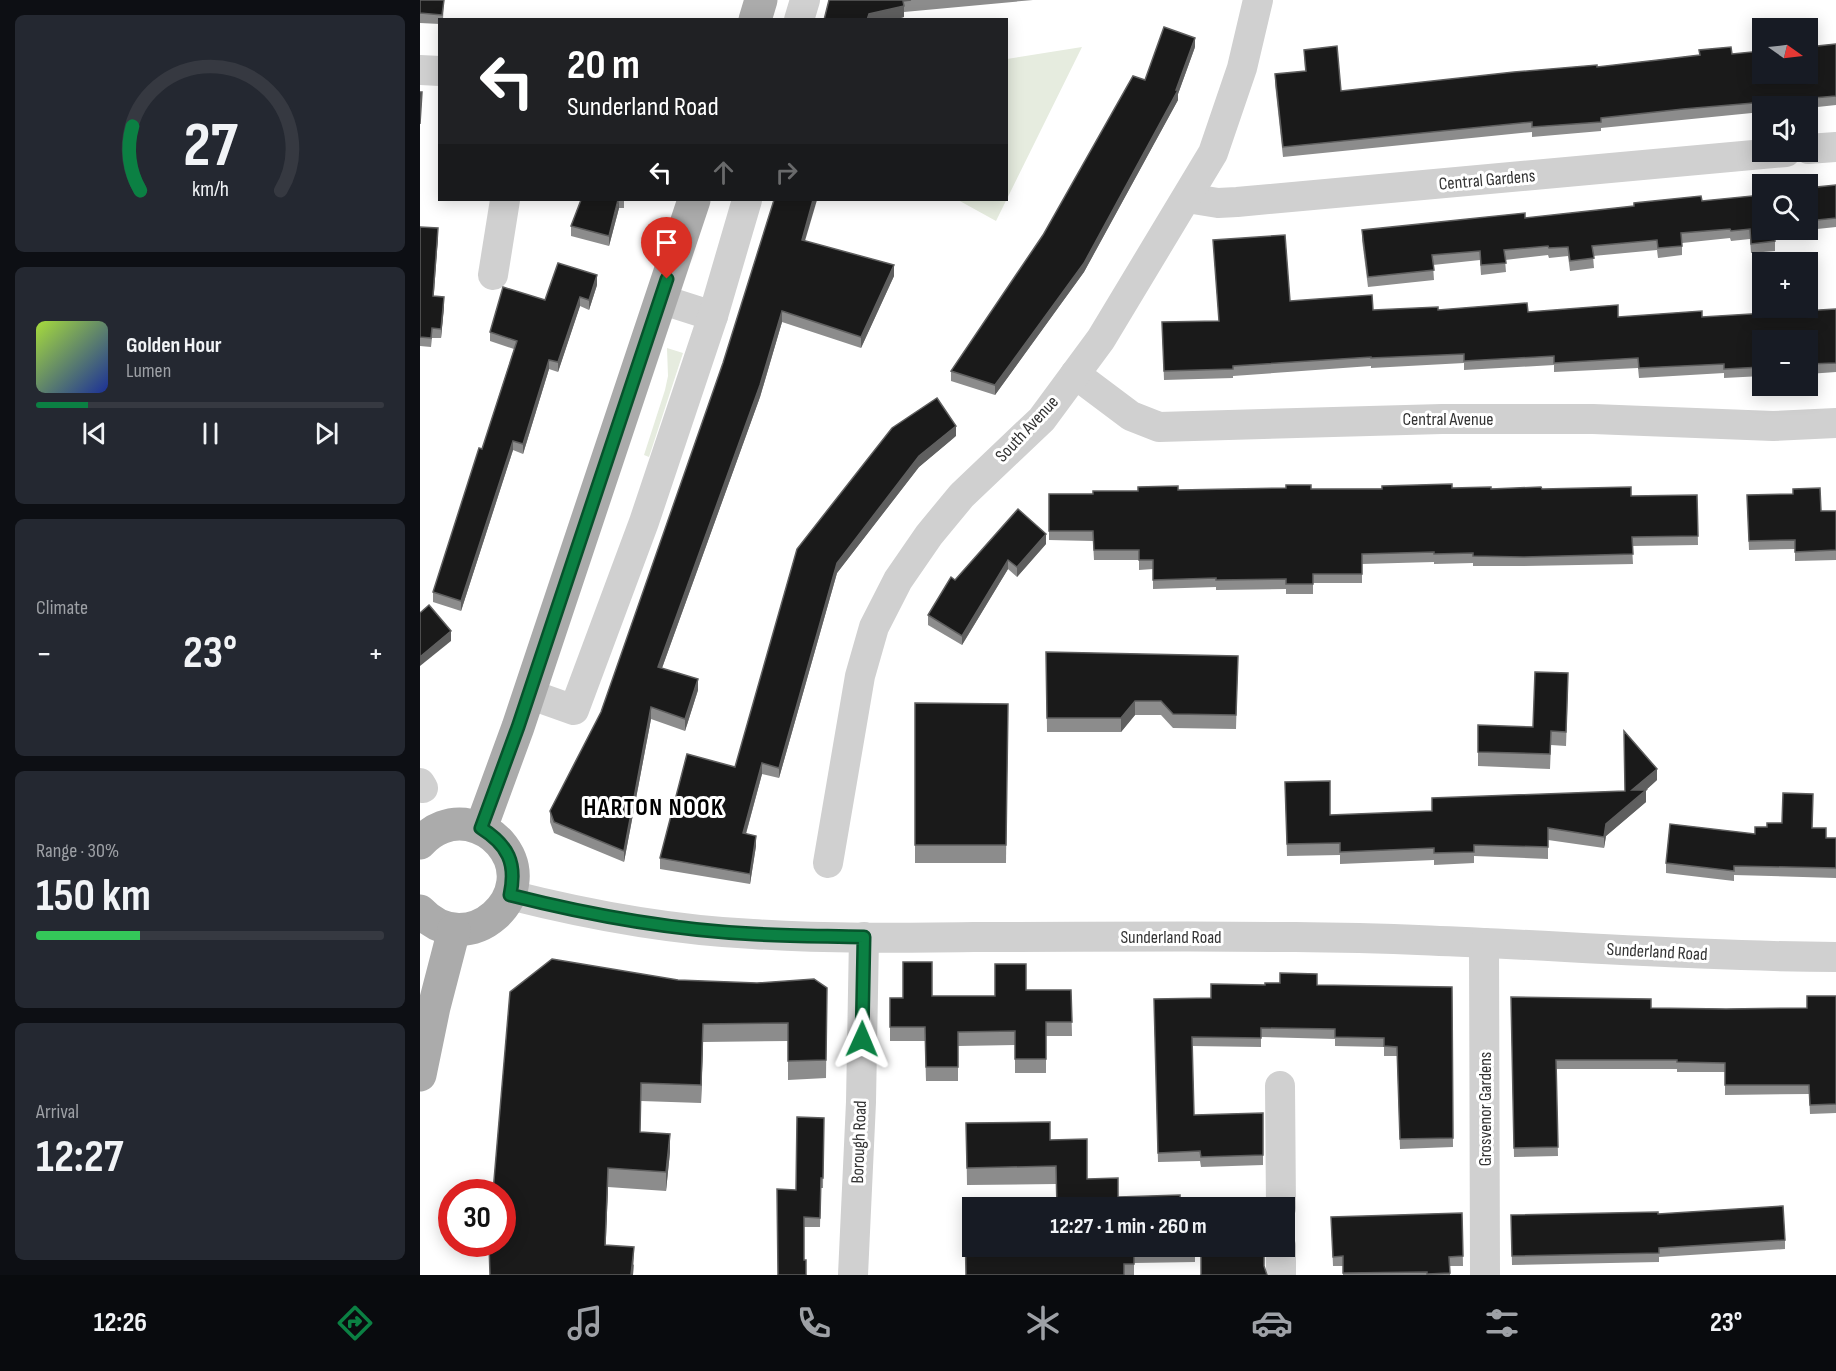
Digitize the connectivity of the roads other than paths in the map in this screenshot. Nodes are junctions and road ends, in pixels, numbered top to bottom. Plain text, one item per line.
1 (761, 0) edge
2 (805, 0) edge
3 (1258, 0) edge
4 (756, 18) edge
5 (800, 18) edge
6 (420, 70) edge
7 (438, 71) edge
8 (1836, 147) edge
9 (1818, 148) edge
10 (1752, 155) edge
11 (1187, 198) junction
12 (505, 201) edge
13 (694, 201) edge
14 (747, 201) edge
15 (493, 275) dead end
16 (660, 299) junction
17 (713, 316) junction
18 (1075, 374) junction
19 (1836, 423) edge
20 (529, 694) junction
21 (481, 828) junction
22 (420, 843) edge
23 (828, 863) dead end
24 (510, 895) junction
25 (420, 911) edge
26 (454, 930) junction
27 (864, 937) junction
28 (1484, 943) junction
29 (1836, 957) edge
30 (420, 1075) edge
31 (1280, 1086) dead end
32 (1281, 1197) edge
33 (1281, 1257) edge
34 (853, 1275) edge
35 (1281, 1275) edge
36 (1485, 1275) edge

1 - 4 main road
2 - 5 street
3 - 11 street, South Avenue
6 - 7 street
8 - 9 street
10 - 11 street, Central Gardens
11 - 18 street, South Avenue
12 - 15 street
13 - 16 main road
14 - 17 street
16 - 17 street
16 - 20 main road
17 - 20 street
18 - 19 street, Central Avenue
18 - 23 street, South Avenue
20 - 21 main road
21 - 22 main road
21 - 24 main road
24 - 26 main road
24 - 27 street, Sunderland Road
25 - 26 main road
26 - 30 main road
27 - 28 street, Sunderland Road
27 - 34 street, Borough Road
28 - 29 street, Sunderland Road
28 - 36 street, Grosvenor Gardens
31 - 32 street
33 - 35 street

